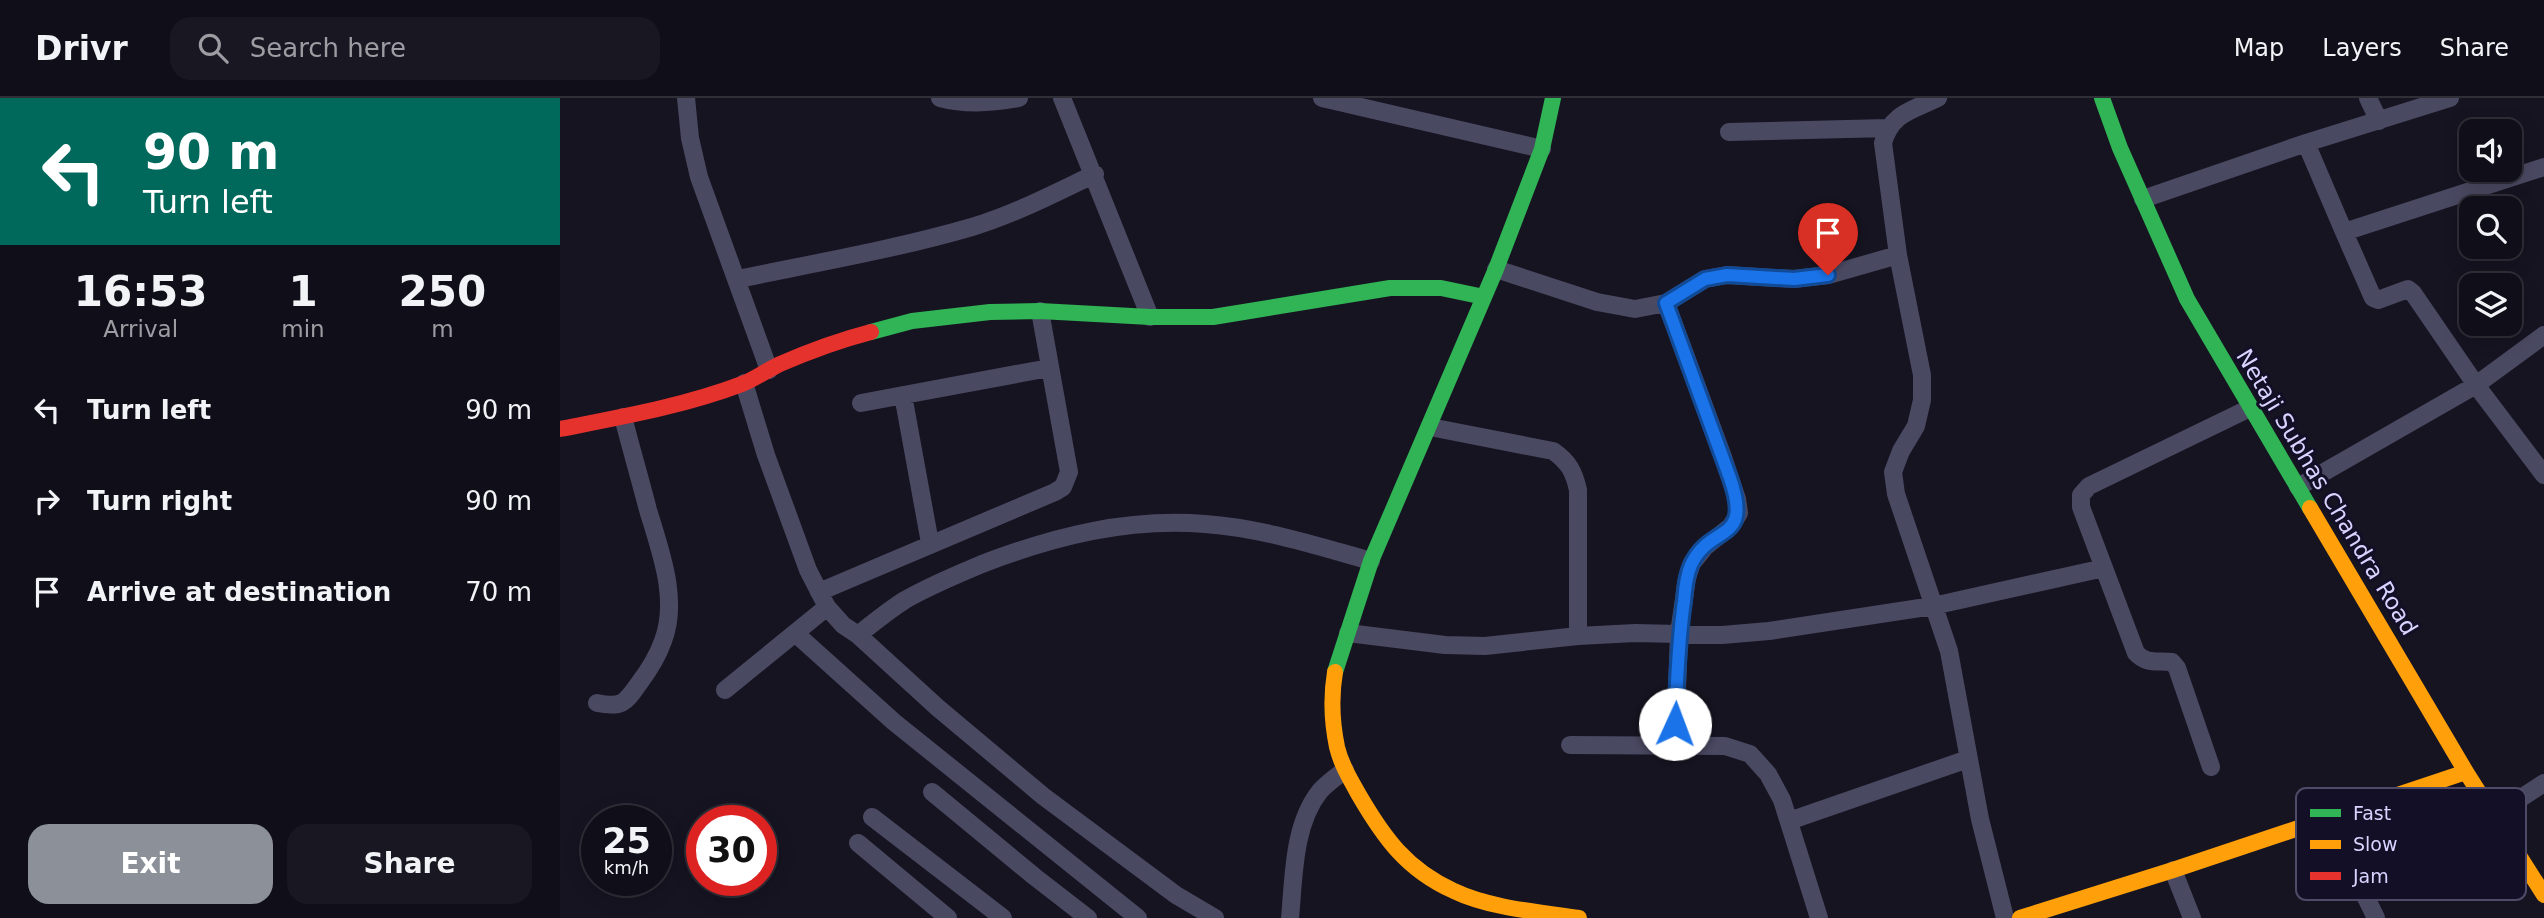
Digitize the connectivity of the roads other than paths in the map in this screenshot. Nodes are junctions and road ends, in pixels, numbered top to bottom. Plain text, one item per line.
1 (686, 98) edge
2 (940, 98) edge
3 (1019, 98) edge
4 (1062, 98) edge
5 (1322, 98) edge
6 (1553, 98) edge
7 (1938, 98) edge
8 (2102, 98) edge
9 (2368, 98) edge
10 (2450, 98) edge
11 (2379, 121) junction
12 (1887, 128) junction
13 (1729, 132) dead end
14 (2306, 143) junction
15 (1542, 149) junction
16 (2544, 167) edge
17 (1095, 174) junction
18 (2143, 199) junction
19 (2344, 232) junction
20 (1898, 255) junction
21 (1496, 269) junction
22 (738, 279) junction
23 (1485, 297) junction
24 (1666, 303) junction
25 (1040, 311) junction
26 (1150, 317) junction
27 (2544, 335) edge
28 (1049, 368) junction
29 (769, 370) junction
30 (744, 383) junction
31 (2476, 385) junction
32 (903, 396) junction
33 (861, 403) dead end
34 (2250, 408) junction
35 (623, 417) junction
36 (1430, 427) junction
37 (560, 429) edge
38 (2544, 475) edge
39 (2298, 487) junction
40 (930, 544) junction
41 (1371, 562) junction
42 (2105, 568) junction
43 (823, 599) junction
44 (1933, 606) junction
45 (795, 633) junction
46 (1348, 633) junction
47 (1679, 633) junction
48 (858, 635) junction
49 (1578, 636) junction
50 (725, 690) dead end
51 (597, 703) dead end
52 (1570, 745) dead end
53 (1675, 747) junction
54 (1968, 759) junction
55 (2211, 767) dead end
56 (1345, 770) junction
57 (2466, 772) junction
58 (2544, 783) edge
59 (2418, 788) edge
60 (2477, 788) edge
61 (932, 792) dead end
62 (2526, 795) edge
63 (872, 817) dead end
64 (1788, 821) junction
65 (2296, 828) edge
66 (858, 843) dead end
67 (2526, 866) edge
68 (2172, 870) junction
69 (2544, 895) edge
70 (2367, 900) edge
71 (2061, 912) edge
72 (948, 918) edge
73 (1003, 918) edge
74 (1088, 918) edge
75 (1138, 918) edge
76 (1215, 918) edge
77 (1290, 918) edge
78 (1579, 918) edge
79 (1819, 918) edge
80 (2006, 918) edge
81 (2020, 918) edge
82 (2192, 918) edge
83 (2376, 918) edge

1 - 22 street
2 - 3 street
4 - 17 street
5 - 15 street
6 - 15 street
7 - 12 street
8 - 18 street, Netaji Subhas Chandra Road
9 - 11 street
10 - 11 street
11 - 14 street
12 - 13 street
12 - 20 street
14 - 18 street
14 - 19 street
15 - 21 street
16 - 19 street
17 - 22 street
17 - 26 street
18 - 34 street, Netaji Subhas Chandra Road
19 - 31 street
20 - 24 street
20 - 44 street
21 - 23 street
21 - 24 street
22 - 29 street
23 - 26 street
23 - 36 street
24 - 47 street
25 - 26 street
25 - 28 street
25 - 29 street
27 - 31 street
28 - 32 street
28 - 40 street
29 - 30 street
30 - 35 street
30 - 43 street
31 - 38 street
31 - 39 street
32 - 33 street
32 - 40 street
34 - 39 street, Netaji Subhas Chandra Road
34 - 42 street
35 - 37 street
35 - 51 street
36 - 41 street
36 - 49 street
39 - 57 street, Netaji Subhas Chandra Road
40 - 43 street
41 - 46 street
41 - 48 street
42 - 44 street
42 - 55 street
43 - 45 street
43 - 48 street
44 - 47 street
44 - 54 street
45 - 50 street
45 - 75 street
46 - 49 street
46 - 56 street
47 - 49 street
47 - 53 street
48 - 76 street
52 - 53 street
53 - 64 street
54 - 64 street
54 - 80 street
56 - 77 street
56 - 78 street
57 - 59 street
57 - 60 street, Netaji Subhas Chandra Road
58 - 62 street
61 - 74 street
63 - 73 street
64 - 79 street
65 - 68 street
66 - 72 street
67 - 69 street, Netaji Subhas Chandra Road
68 - 71 street
68 - 82 street
70 - 83 street
71 - 81 street

